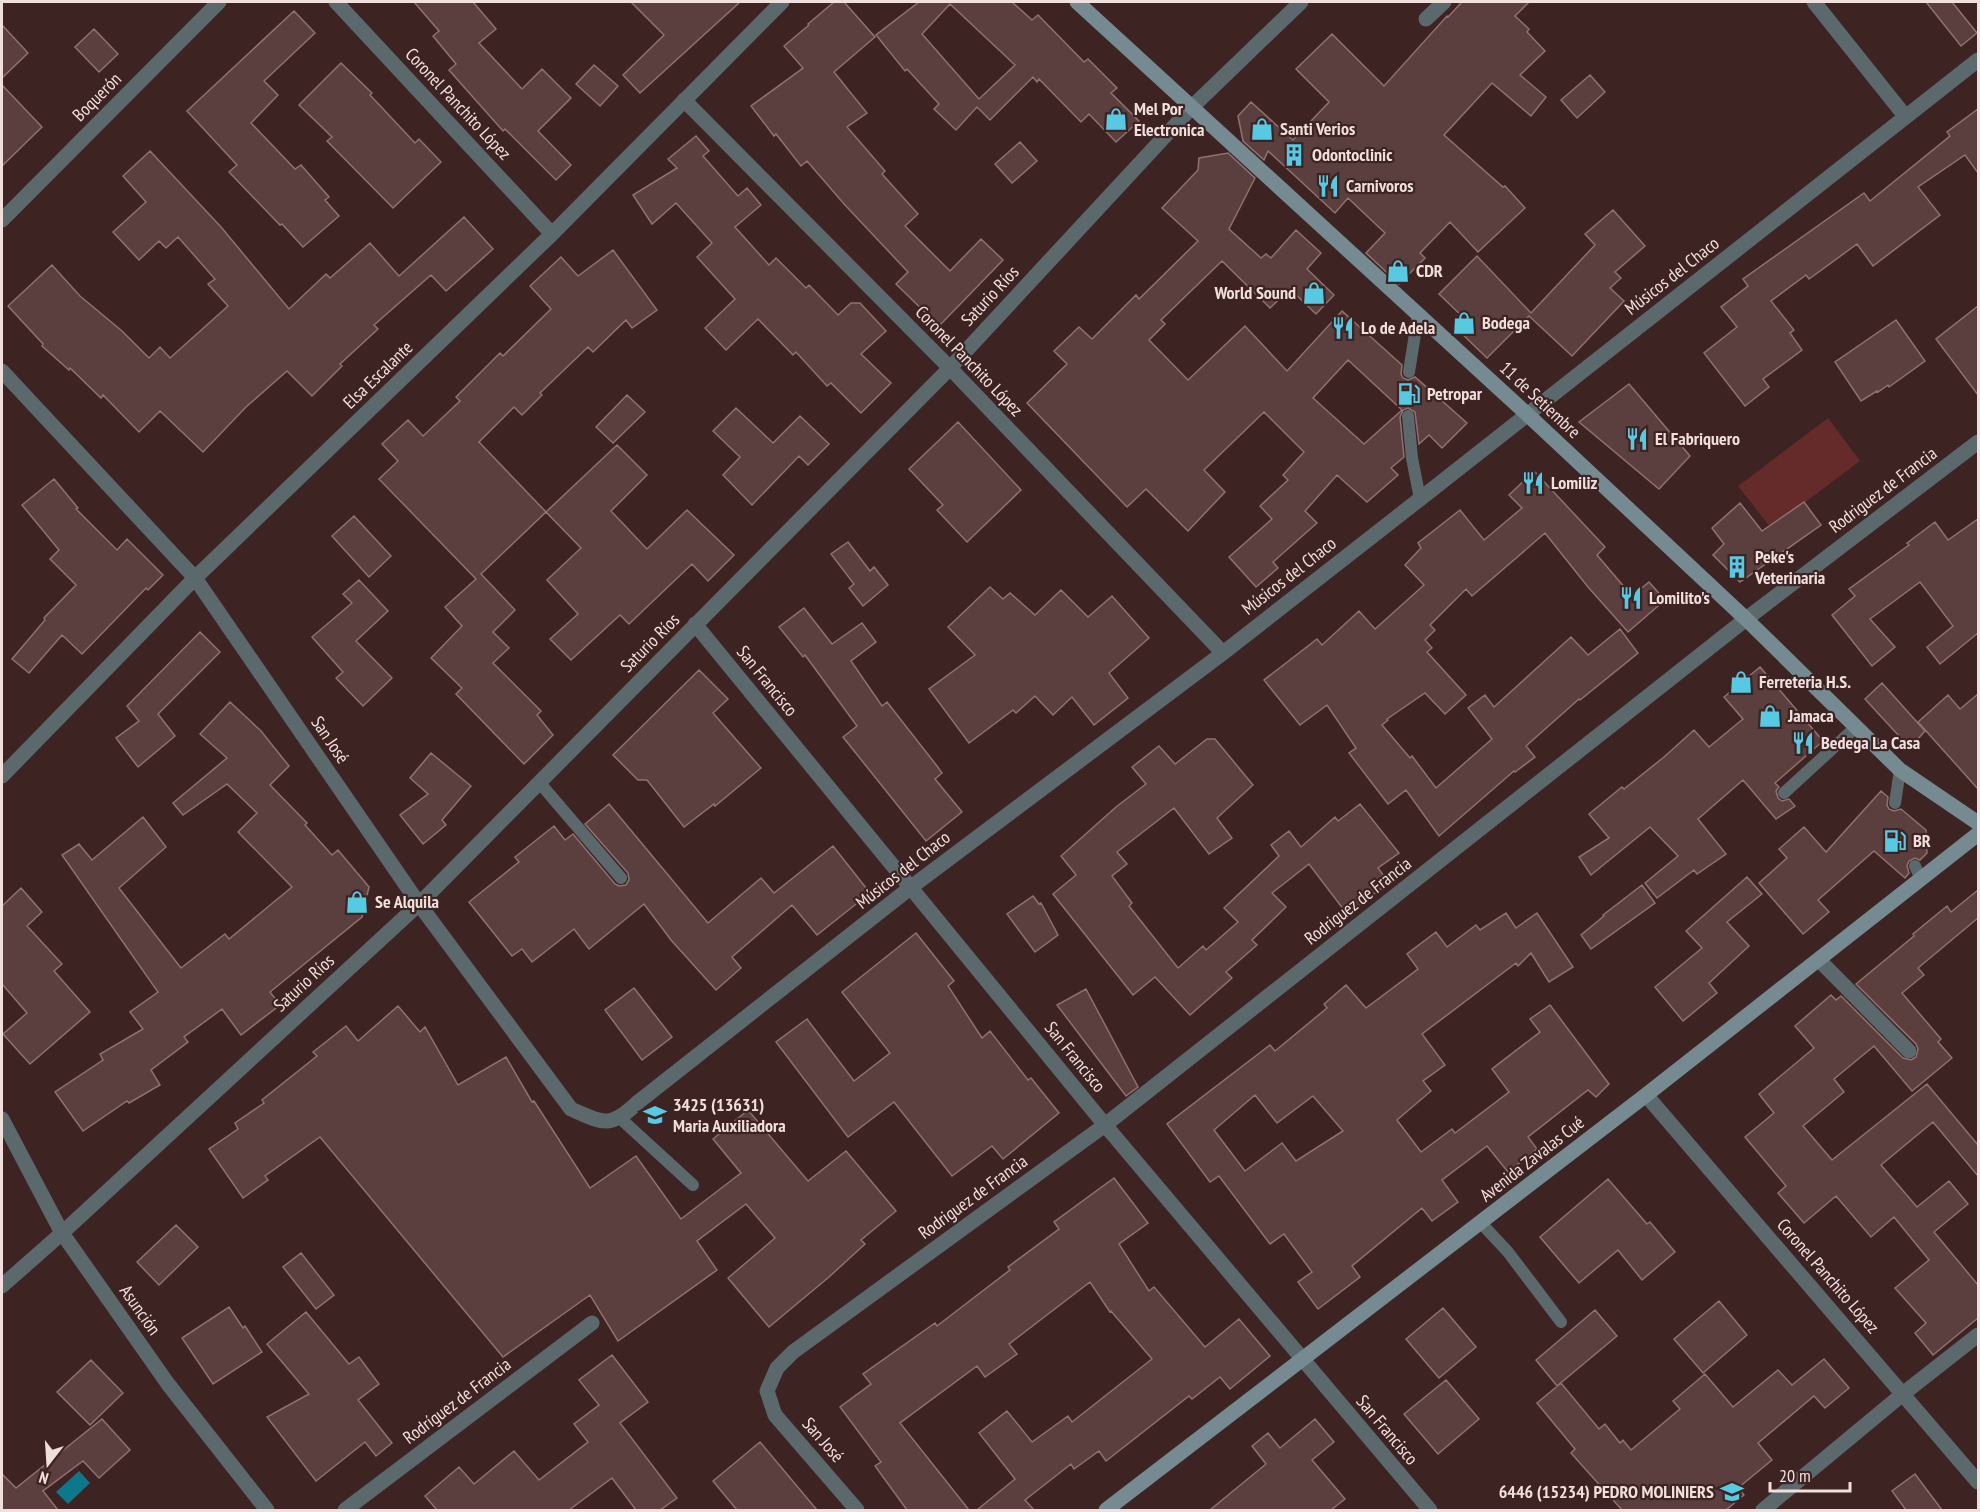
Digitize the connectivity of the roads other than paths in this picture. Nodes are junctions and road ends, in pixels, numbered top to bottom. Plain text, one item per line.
1 (219, 2) edge
2 (336, 2) edge
3 (782, 2) edge
4 (1077, 2) edge
5 (1301, 2) edge
6 (1444, 2) edge
7 (1814, 2) edge
8 (1426, 19) dead end
9 (1978, 60) edge
10 (684, 100) junction
11 (1191, 108) junction
12 (1905, 116) junction
13 (2, 220) edge
14 (552, 234) junction
15 (1418, 315) junction
16 (950, 368) junction
17 (2, 371) edge
18 (1409, 372) dead end
19 (1528, 415) junction
20 (1408, 416) dead end
21 (1978, 442) edge
22 (1420, 500) junction
23 (195, 578) junction
24 (1746, 619) junction
25 (695, 624) junction
26 (1223, 653) junction
27 (1856, 727) junction
28 (1900, 770) junction
29 (2, 776) edge
30 (539, 782) junction
31 (1784, 793) dead end
32 (1895, 803) dead end
33 (1978, 823) edge
34 (1978, 834) edge
35 (621, 878) dead end
36 (910, 888) junction
37 (419, 904) junction
38 (1819, 960) junction
39 (1909, 1051) dead end
40 (1646, 1095) junction
41 (2, 1119) edge
42 (621, 1119) junction
43 (1106, 1125) junction
44 (693, 1185) dead end
45 (1481, 1222) junction
46 (62, 1233) junction
47 (2, 1286) edge
48 (1561, 1322) dead end
49 (592, 1323) dead end
50 (1978, 1335) edge
51 (1302, 1360) junction
52 (766, 1391) joint
53 (1904, 1394) junction
54 (1978, 1482) edge
55 (267, 1510) edge
56 (345, 1510) edge
57 (857, 1510) edge
58 (1106, 1510) edge
59 (1430, 1510) edge
60 (1763, 1510) edge

1 - 13 street, Boquerón
2 - 14 street, Coronel Panchito López
3 - 10 street, Elsa Escalante
4 - 11 main road, 11 de Setiembre
5 - 11 street, Saturio Ríos
6 - 8 street
7 - 12 street
9 - 12 street, Músicos del Chaco
10 - 14 street, Elsa Escalante
10 - 16 street, Coronel Panchito López
11 - 15 main road, 11 de Setiembre
11 - 16 street, Saturio Ríos
12 - 19 street, Músicos del Chaco
14 - 23 street, Elsa Escalante
15 - 18 lane
15 - 19 main road, 11 de Setiembre
16 - 25 street, Saturio Ríos
16 - 26 street, Coronel Panchito López
17 - 23 street, San José
19 - 22 street, Músicos del Chaco
19 - 24 main road, 11 de Setiembre
20 - 22 lane
21 - 24 street, Rodriguez de Francia
22 - 26 street, Músicos del Chaco
23 - 29 street, Elsa Escalante
23 - 37 street, San José
24 - 27 main road, 11 de Setiembre
24 - 43 street, Rodriguez de Francia
25 - 30 street, Saturio Ríos
25 - 36 street, San Francisco
26 - 36 street, Músicos del Chaco
27 - 28 main road, 11 de Setiembre
27 - 31 lane
28 - 32 lane
28 - 33 main road, 11 de Setiembre
30 - 35 lane
30 - 37 street, Saturio Ríos
34 - 38 main road, Avenida Zavalas Cué
36 - 42 street, Músicos del Chaco
36 - 43 street, San Francisco
37 - 42 street, San José
37 - 46 street, Saturio Ríos
38 - 39 street
38 - 40 main road, Avenida Zavalas Cué
40 - 45 main road, Avenida Zavalas Cué
40 - 53 street, Coronel Panchito López
41 - 46 street, Asunción
42 - 44 lane
43 - 51 street, San Francisco
43 - 52 street, Rodriguez de Francia
45 - 48 lane
45 - 51 main road, Avenida Zavalas Cué
46 - 47 street, Saturio Ríos
46 - 55 street, Asunción
49 - 56 street, Rodríguez de Francia
50 - 53 street
51 - 58 main road, Avenida Zavalas Cué
51 - 59 street, San Francisco
52 - 57 street, San José
53 - 54 street, Coronel Panchito López
53 - 60 street

